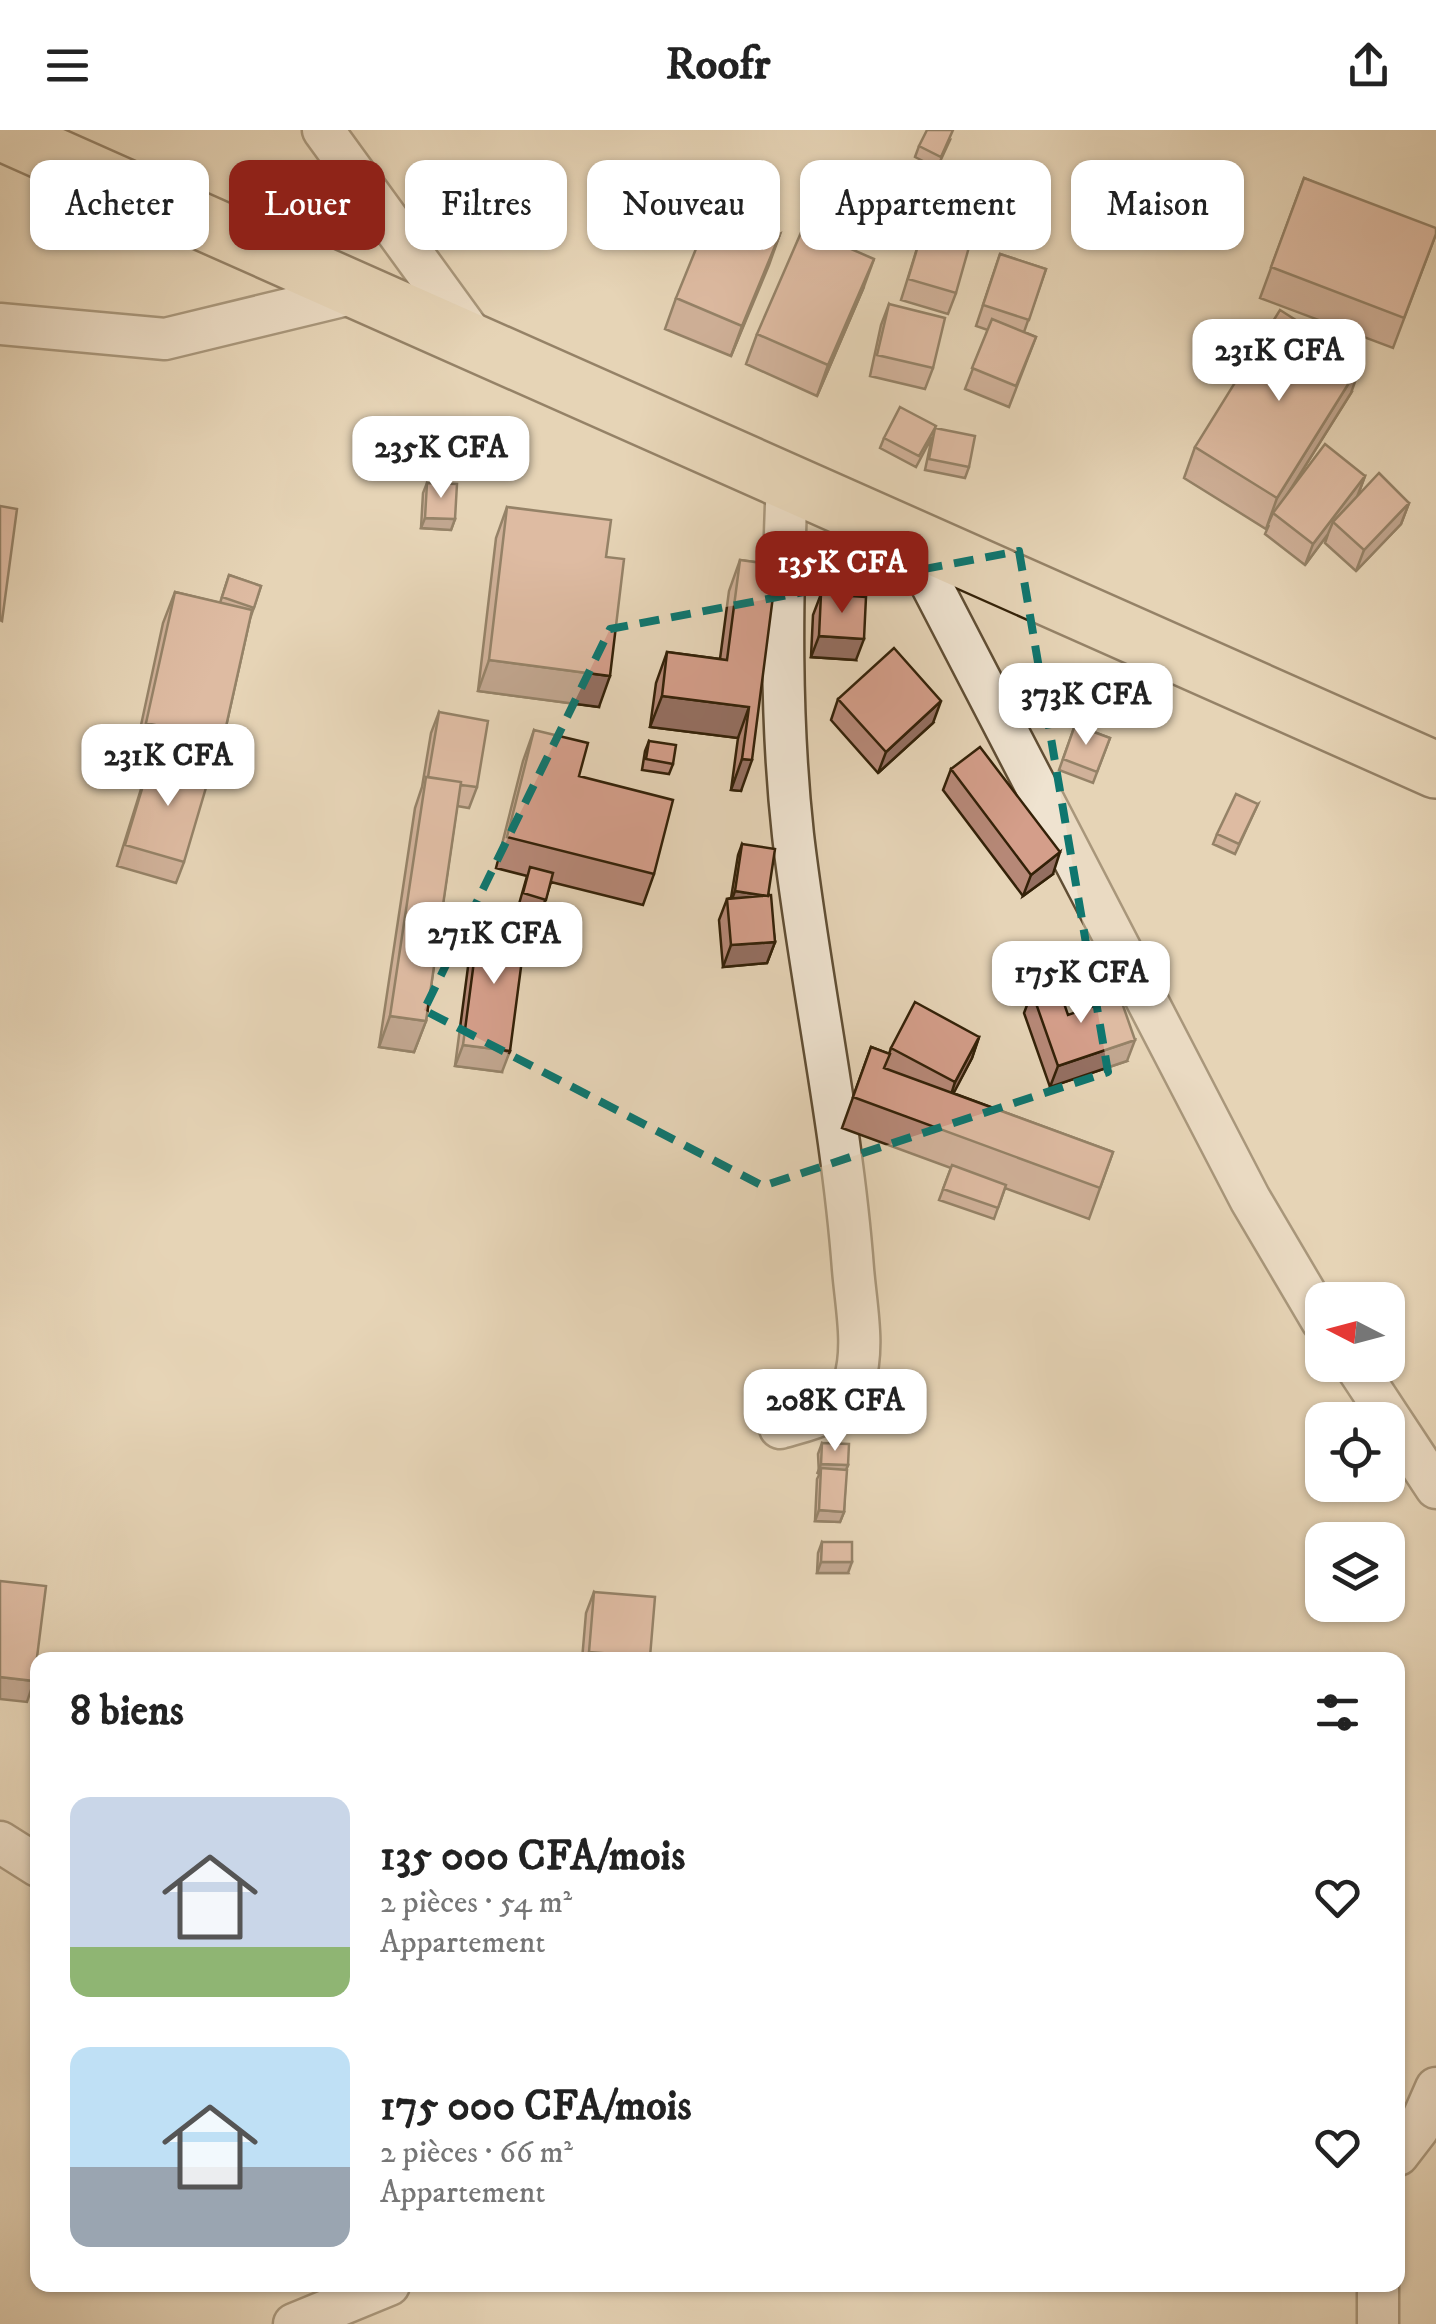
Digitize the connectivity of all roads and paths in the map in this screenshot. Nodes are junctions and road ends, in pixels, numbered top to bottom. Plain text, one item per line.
1 (323, 130) edge
2 (0, 132) edge
3 (354, 293) junction
4 (0, 324) edge
5 (481, 347) junction
6 (787, 480) junction
7 (906, 536) junction
8 (1436, 770) edge
9 (1305, 1292) edge
10 (1366, 1382) edge
11 (780, 1428) dead end
12 (1436, 1488) edge
13 (0, 1842) edge
14 (30, 1861) edge
15 (1436, 2088) edge
16 (1405, 2146) edge
17 (372, 2292) edge
18 (1378, 2292) edge
19 (294, 2324) edge
20 (1378, 2324) edge

1 - 5 street
2 - 3 main road
3 - 4 street
3 - 5 main road
5 - 6 main road
6 - 7 main road
6 - 11 street
7 - 8 main road
7 - 9 street
10 - 12 street
13 - 14 street
15 - 16 street
17 - 19 street
18 - 20 street

